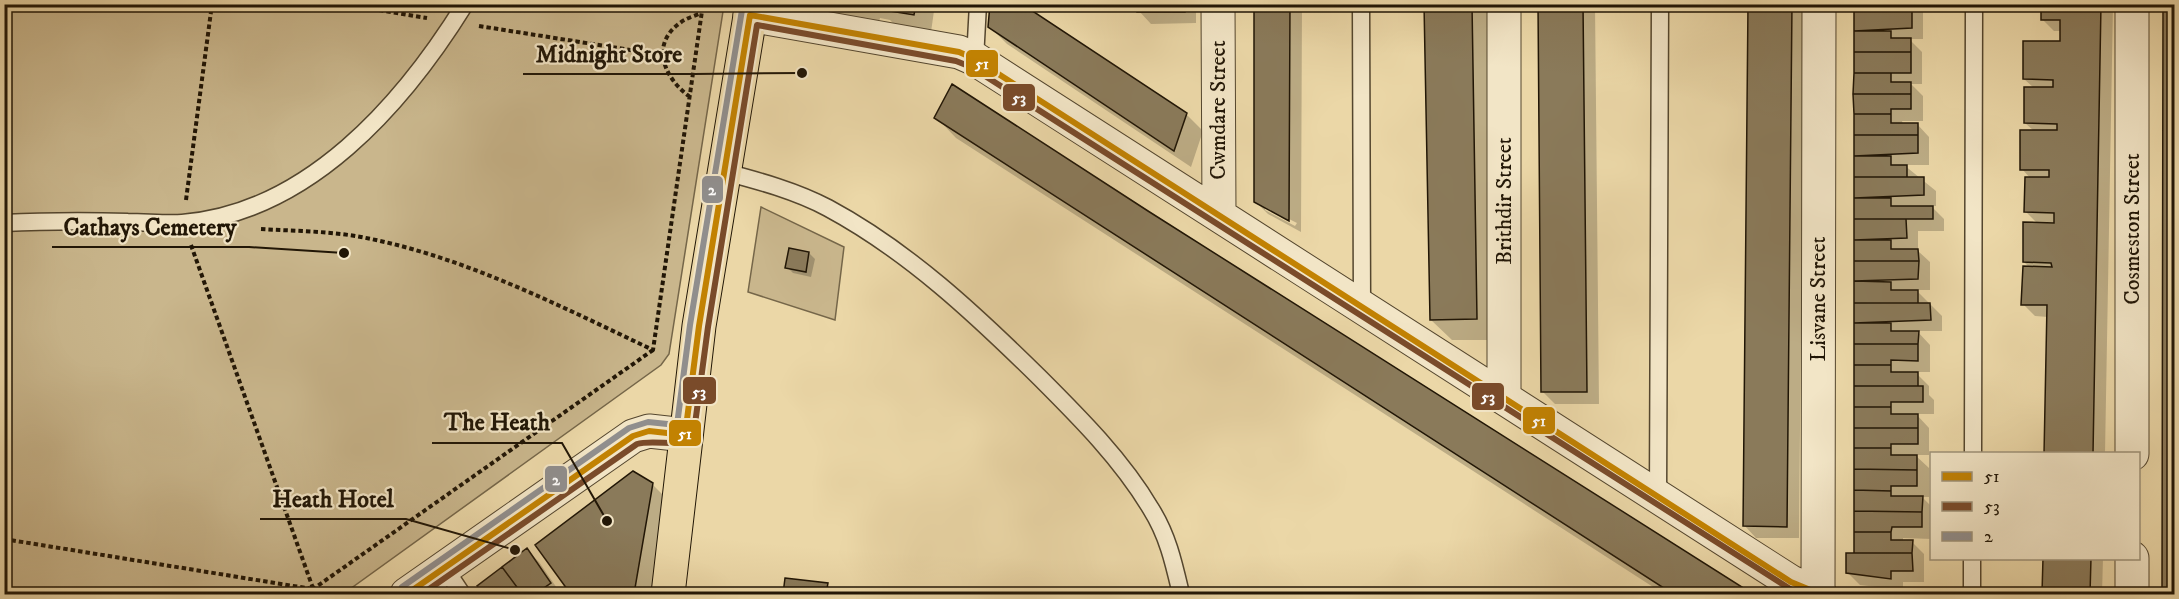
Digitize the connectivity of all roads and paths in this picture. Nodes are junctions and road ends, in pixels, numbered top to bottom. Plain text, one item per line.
1 (212, 4) edge
2 (342, 4) edge
3 (465, 4) edge
4 (703, 4) edge
5 (978, 4) edge
6 (1218, 4) edge
7 (1361, 4) edge
8 (1504, 4) edge
9 (1660, 4) edge
10 (1819, 4) edge
11 (1974, 4) edge
12 (2132, 4) edge
13 (751, 10) edge
14 (702, 13) junction
15 (454, 22) junction
16 (662, 55) junction
17 (975, 58) junction
18 (690, 97) junction
19 (725, 172) junction
20 (1219, 215) junction
21 (4, 223) edge
22 (183, 223) junction
23 (254, 228) dead end
24 (1362, 307) junction
25 (653, 350) junction
26 (1504, 396) junction
27 (685, 435) junction
28 (1973, 452) edge
29 (2132, 452) edge
30 (1658, 496) junction
31 (4, 539) edge
32 (1972, 560) edge
33 (2132, 560) edge
34 (444, 567) junction
35 (314, 592) edge
36 (306, 594) edge
37 (407, 594) edge
38 (462, 594) edge
39 (668, 594) edge
40 (1180, 594) edge
41 (1819, 594) edge
42 (1972, 594) edge
43 (2132, 594) edge

1 - 22 path
2 - 15 path
3 - 15 lane
4 - 14 path
5 - 17 lane
6 - 20 street, Cwmdare Street
7 - 24 lane
8 - 26 street, Brithdir Street
9 - 30 lane
10 - 41 street, Lisvane Street
11 - 28 lane
12 - 29 street, Cosmeston Street
13 - 17 street
13 - 19 main road
14 - 16 path
14 - 18 path
15 - 16 path
15 - 22 lane
16 - 18 path
17 - 20 street
18 - 25 path
19 - 27 main road
19 - 40 lane
20 - 24 street
21 - 22 lane
22 - 35 path
23 - 25 path
24 - 26 street
25 - 35 path
26 - 30 street
27 - 34 street
27 - 39 main road
30 - 41 street
31 - 35 path
32 - 42 lane
33 - 43 street
34 - 37 street
34 - 38 lane
35 - 36 path

